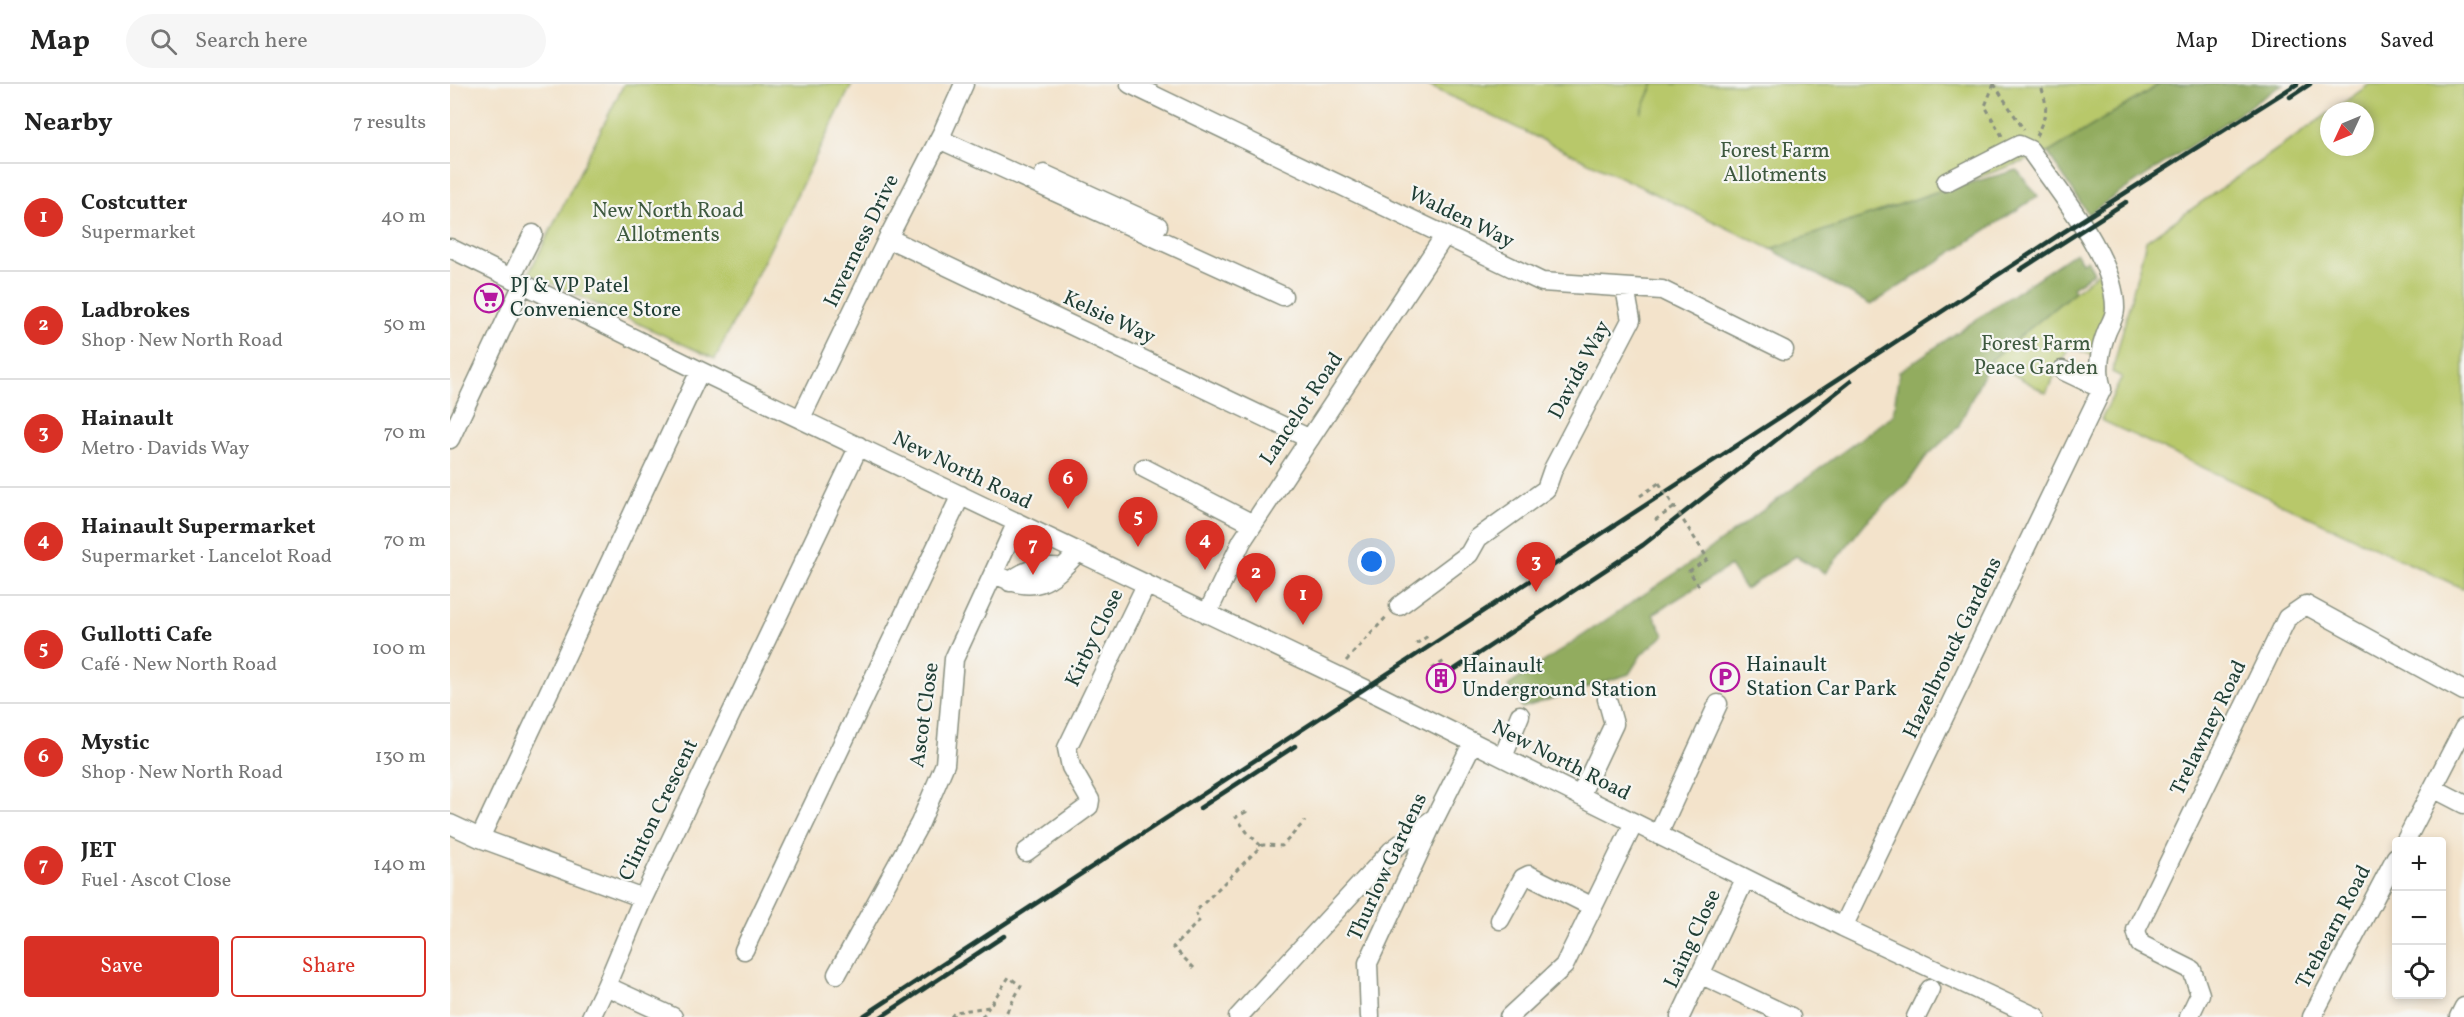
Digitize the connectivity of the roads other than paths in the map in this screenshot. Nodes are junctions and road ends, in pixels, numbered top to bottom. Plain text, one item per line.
1 (964, 84) edge
2 (1130, 84) edge
3 (941, 135) junction
4 (1946, 182) dead end
5 (533, 234) dead end
6 (1445, 235) junction
7 (888, 238) junction
8 (450, 248) edge
9 (517, 281) junction
10 (1625, 288) junction
11 (1279, 290) dead end
12 (1784, 350) dead end
13 (2062, 370) dead end
14 (700, 371) junction
15 (2103, 389) junction
16 (801, 418) junction
17 (450, 439) edge
18 (1310, 439) junction
19 (859, 446) junction
20 (1144, 468) dead end
21 (961, 495) junction
22 (1017, 522) junction
23 (1253, 524) junction
24 (1078, 552) junction
25 (994, 573) junction
26 (1146, 585) junction
27 (1399, 606) road end
28 (1207, 614) junction
29 (2464, 691) edge
30 (1607, 699) dead end
31 (1718, 704) dead end
32 (1520, 715) dead end
33 (2464, 728) edge
34 (1473, 742) junction
35 (1503, 757) junction
36 (2433, 788) junction
37 (1580, 795) junction
38 (2464, 804) edge
39 (1435, 818) junction
40 (1634, 823) junction
41 (450, 824) edge
42 (1658, 835) junction
43 (2408, 837) edge
44 (480, 838) junction
45 (1026, 852) dead end
46 (2392, 866) edge
47 (1745, 879) junction
48 (643, 898) junction
49 (1593, 907) junction
50 (1500, 920) dead end
51 (1843, 927) junction
52 (744, 950) dead end
53 (837, 974) dead end
54 (1701, 975) junction
55 (606, 986) junction
56 (1930, 989) dead end
57 (2464, 1007) edge
58 (2033, 1016) edge
59 (591, 1017) edge
60 (673, 1017) edge
61 (1238, 1017) edge
62 (1370, 1017) edge
63 (1509, 1017) edge
64 (1680, 1017) edge
65 (1791, 1017) edge
66 (1916, 1017) edge
67 (2189, 1017) edge
68 (2312, 1017) edge
69 (2459, 1017) edge

1 - 3 street, Inverness Drive
2 - 6 street, Walden Way
3 - 7 street, Inverness Drive
3 - 11 street
4 - 15 street
5 - 9 street
6 - 10 street, Walden Way
6 - 18 street, Lancelot Road
7 - 16 street, Inverness Drive
7 - 18 street, Kelsie Way
8 - 9 street, New North Road
9 - 14 street, New North Road
9 - 17 street
10 - 12 street, Walden Way
10 - 27 street, Davids Way
13 - 15 street
14 - 16 street, New North Road
14 - 44 street
15 - 51 street, Hazelbrouck Gardens
16 - 19 street, New North Road
18 - 23 street, Lancelot Road
19 - 21 street, New North Road
19 - 48 street, Clinton Crescent
20 - 23 street
21 - 22 street, New North Road
21 - 52 street
22 - 24 street, New North Road
22 - 25 street, Ascot Close
23 - 28 street, Lancelot Road
24 - 25 street
24 - 26 street, New North Road
25 - 53 street, Ascot Close
26 - 28 street, New North Road
26 - 45 street, Kirby Close
28 - 34 street, New North Road
29 - 67 street, Trelawney Road
30 - 37 street
31 - 42 street
32 - 35 street
33 - 36 street
34 - 35 street, New North Road
34 - 39 street, Thurlow Gardens
35 - 37 street, New North Road
36 - 38 street
36 - 43 street
37 - 40 street, New North Road
39 - 61 street
39 - 62 street, Thurlow Gardens
40 - 42 street, New North Road
40 - 49 street
41 - 44 street, Clinton Crescent
42 - 47 street, New North Road
44 - 48 street, Clinton Crescent
46 - 68 street, Trehearn Road
47 - 51 street, New North Road
47 - 54 street, Laing Close
48 - 55 street
49 - 50 street
49 - 63 street
51 - 58 street, New North Road
54 - 64 street, Laing Close
54 - 65 street
55 - 59 street
55 - 60 street
56 - 66 street
57 - 69 street

